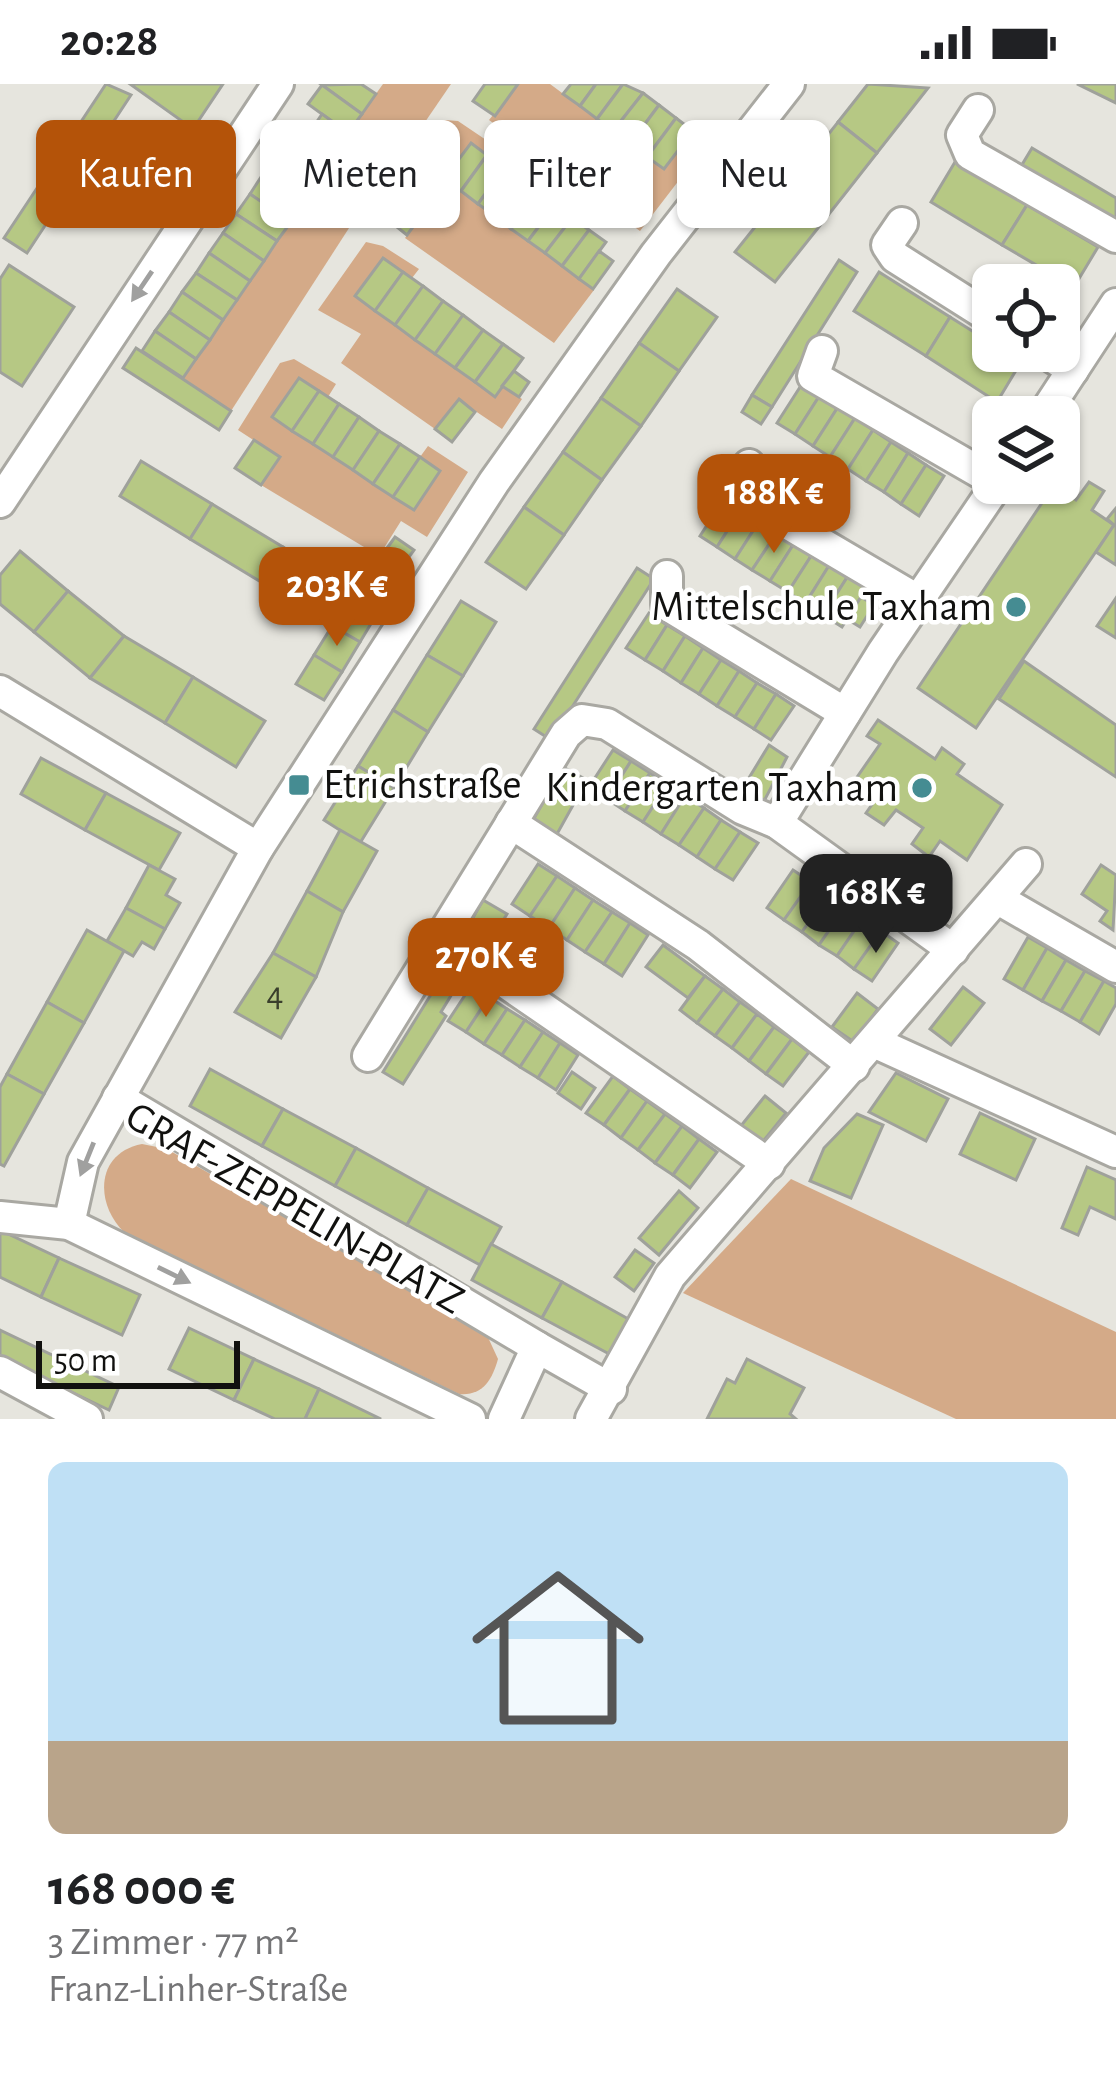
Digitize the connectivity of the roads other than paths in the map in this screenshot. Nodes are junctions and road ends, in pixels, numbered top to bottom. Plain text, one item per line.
1 (278, 84) edge
2 (789, 84) edge
3 (978, 110) dead end
4 (902, 223) dead end
5 (1116, 237) edge
6 (1116, 304) edge
7 (972, 306) edge
8 (822, 352) dead end
9 (1080, 359) edge
10 (749, 465) dead end
11 (972, 468) edge
12 (0, 502) edge
13 (980, 504) edge
14 (668, 576) dead end
15 (919, 601) junction
16 (0, 691) edge
17 (845, 713) junction
18 (511, 823) junction
19 (776, 823) junction
20 (258, 848) junction
21 (1026, 864) dead end
22 (1000, 900) junction
23 (441, 938) junction
24 (953, 950) junction
25 (1116, 967) edge
26 (864, 1054) junction
27 (368, 1056) dead end
28 (118, 1098) junction
29 (1116, 1152) edge
30 (769, 1164) junction
31 (0, 1217) edge
32 (69, 1225) junction
33 (537, 1347) junction
34 (3, 1380) edge
35 (611, 1389) junction
36 (87, 1419) edge
37 (470, 1419) edge
38 (504, 1419) edge
39 (592, 1419) edge

1 -> 12 street
2 - 20 street
3 - 5 street
4 - 7 street
6 - 9 street
8 - 11 street
10 - 15 street
13 - 15 street
14 - 17 street
15 - 17 street
16 - 20 street
17 - 19 street
18 - 19 street
18 - 23 street
18 - 26 street
19 - 24 street
20 - 28 street
21 - 22 street
22 - 24 street
22 - 25 street
23 - 27 street
23 - 30 street
24 - 26 street
26 - 29 street
26 - 30 street
28 -> 32 street, GRAF-ZEPPELIN-PLATZ
28 - 33 street, GRAF-ZEPPELIN-PLATZ
30 - 35 street
31 - 32 street
32 -> 37 street
33 - 35 street, GRAF-ZEPPELIN-PLATZ
33 - 38 street
34 - 36 street
35 - 39 street

